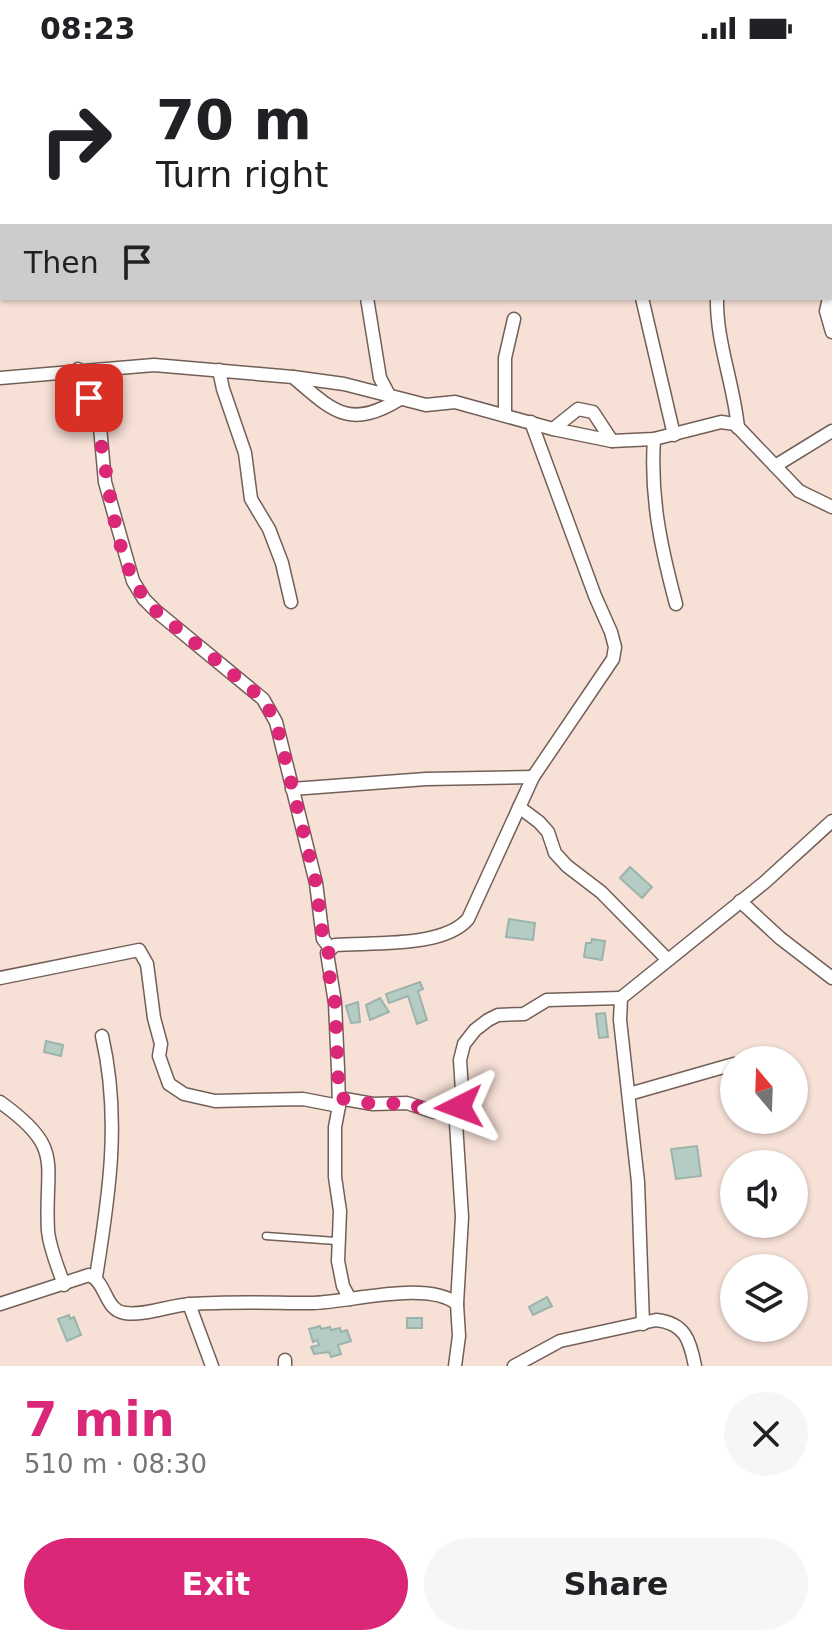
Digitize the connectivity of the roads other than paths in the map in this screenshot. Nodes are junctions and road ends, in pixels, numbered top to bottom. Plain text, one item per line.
1 (367, 300) edge
2 (642, 300) edge
3 (717, 300) edge
4 (829, 300) edge
5 (514, 319) dead end
6 (832, 332) edge
7 (78, 369) junction
8 (219, 370) junction
9 (293, 377) junction
10 (0, 378) edge
11 (394, 397) junction
12 (505, 414) junction
13 (531, 422) junction
14 (738, 428) junction
15 (553, 429) junction
16 (832, 431) edge
17 (674, 435) junction
18 (654, 439) junction
19 (612, 441) junction
20 (775, 466) junction
21 (832, 507) edge
22 (291, 602) dead end
23 (676, 604) dead end
24 (533, 777) junction
25 (292, 789) junction
26 (519, 807) junction
27 (831, 825) edge
28 (740, 901) junction
29 (330, 948) junction
30 (667, 959) junction
31 (0, 978) edge
32 (832, 978) edge
33 (621, 998) junction
34 (102, 1036) dead end
35 (720, 1068) edge
36 (629, 1094) junction
37 (0, 1102) edge
38 (339, 1102) junction
39 (459, 1107) junction
40 (266, 1236) dead end
41 (336, 1241) junction
42 (96, 1277) junction
43 (64, 1285) junction
44 (350, 1299) junction
45 (0, 1304) edge
46 (189, 1304) junction
47 (457, 1304) junction
48 (643, 1324) junction
49 (212, 1366) edge
50 (455, 1366) edge
51 (514, 1366) edge
52 (695, 1366) edge

1 - 11 street
2 - 17 street
3 - 14 street
4 - 6 street
5 - 12 street
7 - 8 street
7 - 10 street
7 - 25 street
8 - 9 street
8 - 22 street
9 - 11 street
9 - 11 street
11 - 12 street
12 - 13 street
13 - 15 street
13 - 24 street
14 - 17 street
14 - 20 street
15 - 19 street
15 - 19 street
16 - 20 street
17 - 18 street
18 - 19 street
18 - 23 street
20 - 21 street
24 - 25 street
24 - 26 street
25 - 29 street
26 - 29 street
26 - 30 street
27 - 28 street
28 - 30 street
28 - 32 street
29 - 38 street
30 - 33 street
31 - 38 street
33 - 36 street
33 - 39 street
34 - 42 street
35 - 36 street
36 - 48 street
37 - 43 street
38 - 39 street
38 - 41 street
39 - 47 street
40 - 41 lane
41 - 44 street
42 - 43 street
42 - 46 street
43 - 45 street
44 - 46 street
44 - 47 street
46 - 49 street
47 - 50 street
48 - 51 street
48 - 52 street

